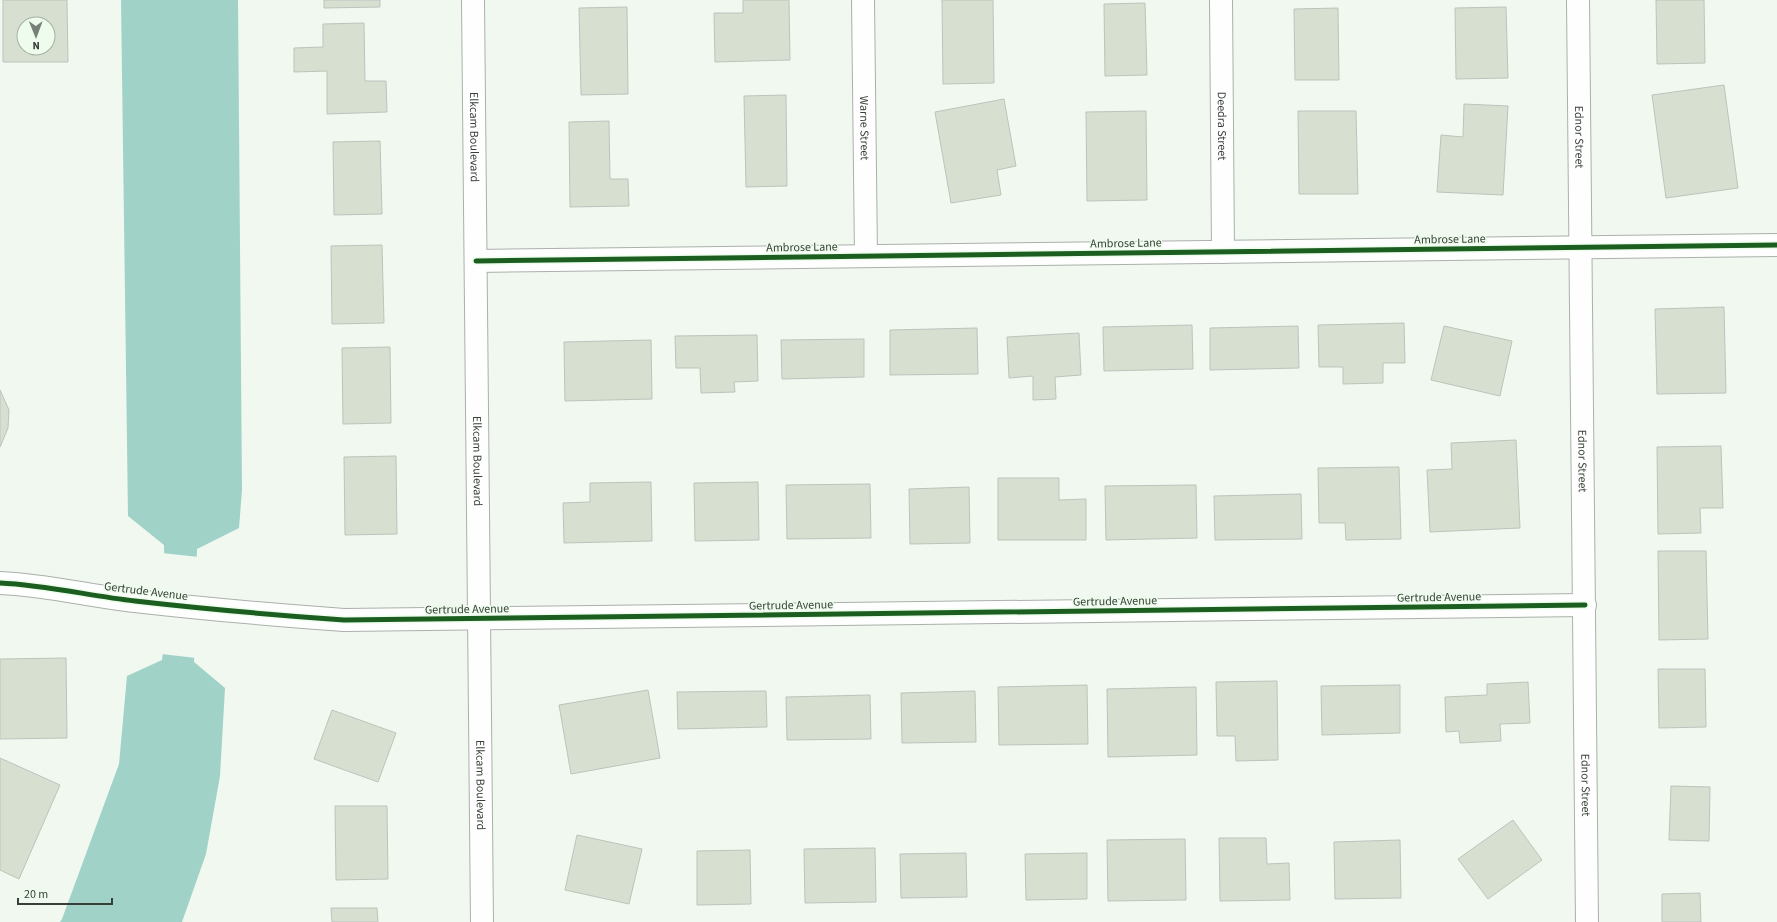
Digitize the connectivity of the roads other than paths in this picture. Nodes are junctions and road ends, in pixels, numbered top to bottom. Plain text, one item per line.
1 (473, 0) edge
2 (863, 0) edge
3 (1221, 0) edge
4 (1578, 0) edge
5 (1777, 245) edge
6 (1581, 247) junction
7 (1223, 252) junction
8 (866, 256) junction
9 (476, 261) junction
10 (0, 583) edge
11 (1585, 605) junction
12 (480, 619) junction
13 (482, 922) edge
14 (1587, 922) edge

1 - 9 street, Elkcam Boulevard
2 - 8 street, Warne Street
3 - 7 street, Deedra Street
4 - 6 street, Ednor Street
5 - 6 street, Ambrose Lane
6 - 7 street, Ambrose Lane
6 - 11 street, Ednor Street
7 - 8 street, Ambrose Lane
8 - 9 street, Ambrose Lane
9 - 12 street, Elkcam Boulevard
10 - 12 street, Gertrude Avenue
11 - 12 street, Gertrude Avenue
11 - 14 street, Ednor Street
12 - 13 street, Elkcam Boulevard

